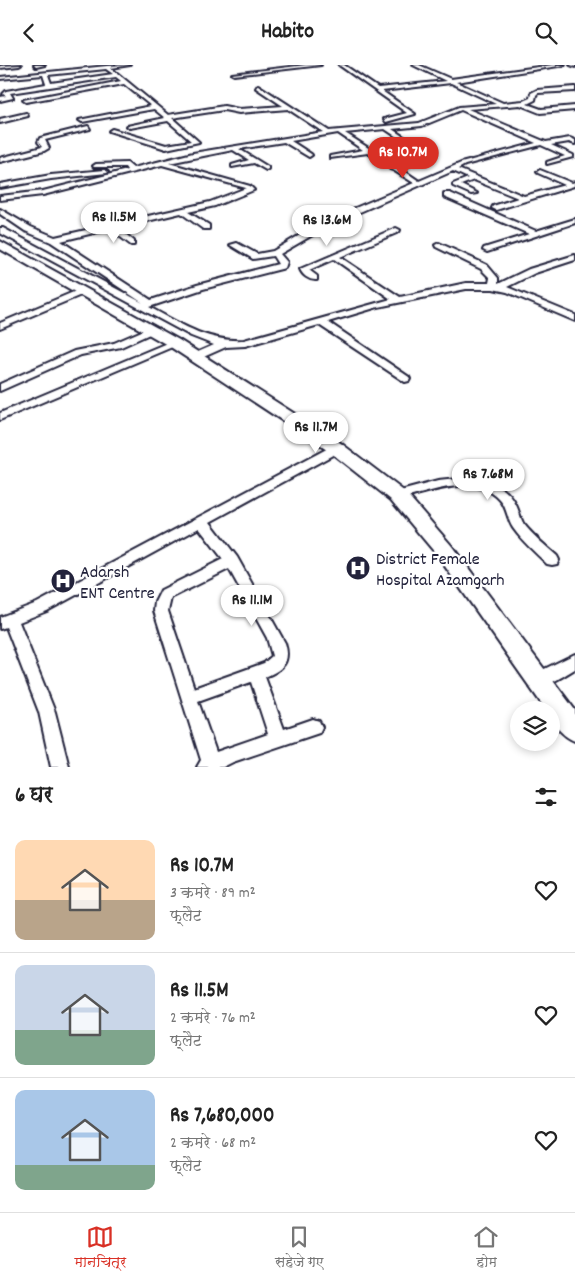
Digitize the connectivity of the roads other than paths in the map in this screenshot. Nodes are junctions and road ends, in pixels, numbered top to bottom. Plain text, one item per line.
1 (19, 65) edge
2 (35, 65) edge
3 (43, 65) edge
4 (128, 65) edge
5 (319, 65) edge
6 (341, 65) edge
7 (415, 65) edge
8 (563, 65) edge
9 (0, 67) edge
10 (107, 67) junction
11 (43, 74) junction
12 (234, 74) dead end
13 (117, 75) junction
14 (0, 78) edge
15 (450, 81) junction
16 (125, 83) junction
17 (46, 85) junction
18 (530, 86) dead end
19 (258, 87) dead end
20 (575, 89) edge
21 (378, 90) junction
22 (542, 91) junction
23 (0, 99) edge
24 (26, 100) dead end
25 (520, 103) junction
26 (503, 105) junction
27 (156, 107) junction
28 (289, 107) junction
29 (461, 108) junction
30 (575, 108) edge
31 (26, 115) dead end
32 (168, 118) junction
33 (82, 119) dead end
34 (386, 120) dead end
35 (0, 121) edge
36 (130, 125) dead end
37 (409, 126) junction
38 (88, 127) dead end
39 (387, 128) junction
40 (112, 131) dead end
41 (342, 131) junction
42 (327, 132) junction
43 (422, 134) dead end
44 (284, 139) junction
45 (406, 140) junction
46 (573, 140) edge
47 (196, 142) junction
48 (388, 143) dead end
49 (544, 144) junction
50 (233, 148) junction
51 (368, 151) junction
52 (209, 152) junction
53 (309, 155) dead end
54 (332, 157) dead end
55 (0, 160) edge
56 (255, 161) junction
57 (164, 163) junction
58 (548, 163) dead end
59 (234, 166) dead end
60 (266, 168) dead end
61 (392, 168) junction
62 (453, 169) junction
63 (134, 170) junction
64 (540, 171) dead end
65 (66, 175) junction
66 (473, 177) junction
67 (0, 179) edge
68 (419, 184) junction
69 (574, 184) edge
70 (0, 186) edge
71 (70, 186) junction
72 (473, 193) dead end
73 (447, 195) dead end
74 (0, 198) edge
75 (524, 198) junction
76 (496, 208) dead end
77 (0, 211) edge
78 (182, 211) junction
79 (575, 221) edge
80 (112, 227) junction
81 (206, 227) dead end
82 (0, 230) edge
83 (396, 230) dead end
84 (536, 234) junction
85 (54, 240) junction
86 (131, 243) dead end
87 (0, 244) edge
88 (234, 245) dead end
89 (439, 245) dead end
90 (487, 250) dead end
91 (276, 253) junction
92 (334, 256) junction
93 (575, 257) edge
94 (314, 278) dead end
95 (496, 287) junction
96 (83, 291) junction
97 (398, 300) junction
98 (146, 304) junction
99 (575, 318) edge
100 (320, 321) junction
101 (0, 326) edge
102 (151, 330) junction
103 (174, 343) junction
104 (224, 344) junction
105 (195, 357) junction
106 (405, 379) dead end
107 (0, 388) edge
108 (0, 417) edge
109 (336, 448) junction
110 (398, 496) junction
111 (202, 522) junction
112 (552, 560) dead end
113 (232, 561) junction
114 (5, 621) edge
115 (575, 661) edge
116 (256, 673) junction
117 (538, 680) junction
118 (189, 697) junction
119 (313, 727) dead end
120 (575, 730) edge
121 (279, 739) junction
122 (209, 766) edge
123 (60, 767) edge

1 - 9 street
2 - 3 street
2 - 11 street
4 - 10 street
5 - 12 street
6 - 21 street
7 - 15 street
8 - 15 street
10 - 11 street
10 - 13 street
11 - 14 street
11 - 17 street
13 - 16 street
13 - 17 street
15 - 21 street
15 - 26 street
16 - 24 street
16 - 27 street
17 - 23 street
18 - 22 street
19 - 28 street
20 - 22 street
21 - 34 street
22 - 25 street
25 - 26 street
25 - 30 street
26 - 29 street
27 - 32 street
27 - 33 street
28 - 32 street
28 - 42 street
29 - 37 street
29 - 49 street
31 - 35 street
32 - 36 street
32 - 47 street
37 - 39 street
37 - 43 street
38 - 55 street
39 - 41 street
39 - 45 street
40 - 47 street
41 - 42 street
41 - 51 street
42 - 44 street
44 - 50 street
44 - 53 street
45 - 48 street
45 - 61 street
46 - 49 street
47 - 52 street
49 - 58 street
49 - 62 street
50 - 52 street
50 - 56 street
51 - 54 street
51 - 61 street
52 - 57 street
56 - 59 street
56 - 60 street
57 - 63 street
57 - 78 street
61 - 68 street
62 - 66 street
62 - 68 street
63 - 65 street
63 - 67 street
63 - 71 street
64 - 69 street
65 - 70 street
65 - 71 street
66 - 72 street
66 - 75 street
68 - 91 street
69 - 75 street
71 - 74 street
73 - 84 street
75 - 76 street
77 - 85 street
78 - 80 street
78 - 81 street
79 - 84 street
80 - 85 street
80 - 86 street
82 - 98 street
83 - 92 street
84 - 90 street
85 - 98 street
87 - 96 street
88 - 91 street
89 - 95 street
91 - 98 street
92 - 94 street
92 - 97 street
93 - 95 street
95 - 97 street
95 - 99 street
96 - 101 street
96 - 102 street
97 - 100 street
98 - 104 street
100 - 104 street
100 - 106 street
102 - 103 street
102 - 107 street
103 - 105 street
103 - 108 street
104 - 105 street
105 - 109 street
109 - 110 street
109 - 111 street
110 - 112 street
110 - 117 street
111 - 113 street
111 - 114 street
113 - 116 street
113 - 118 street
114 - 123 street
115 - 117 street
116 - 118 street
116 - 121 street
117 - 120 street
118 - 122 street
119 - 121 street
121 - 122 street

